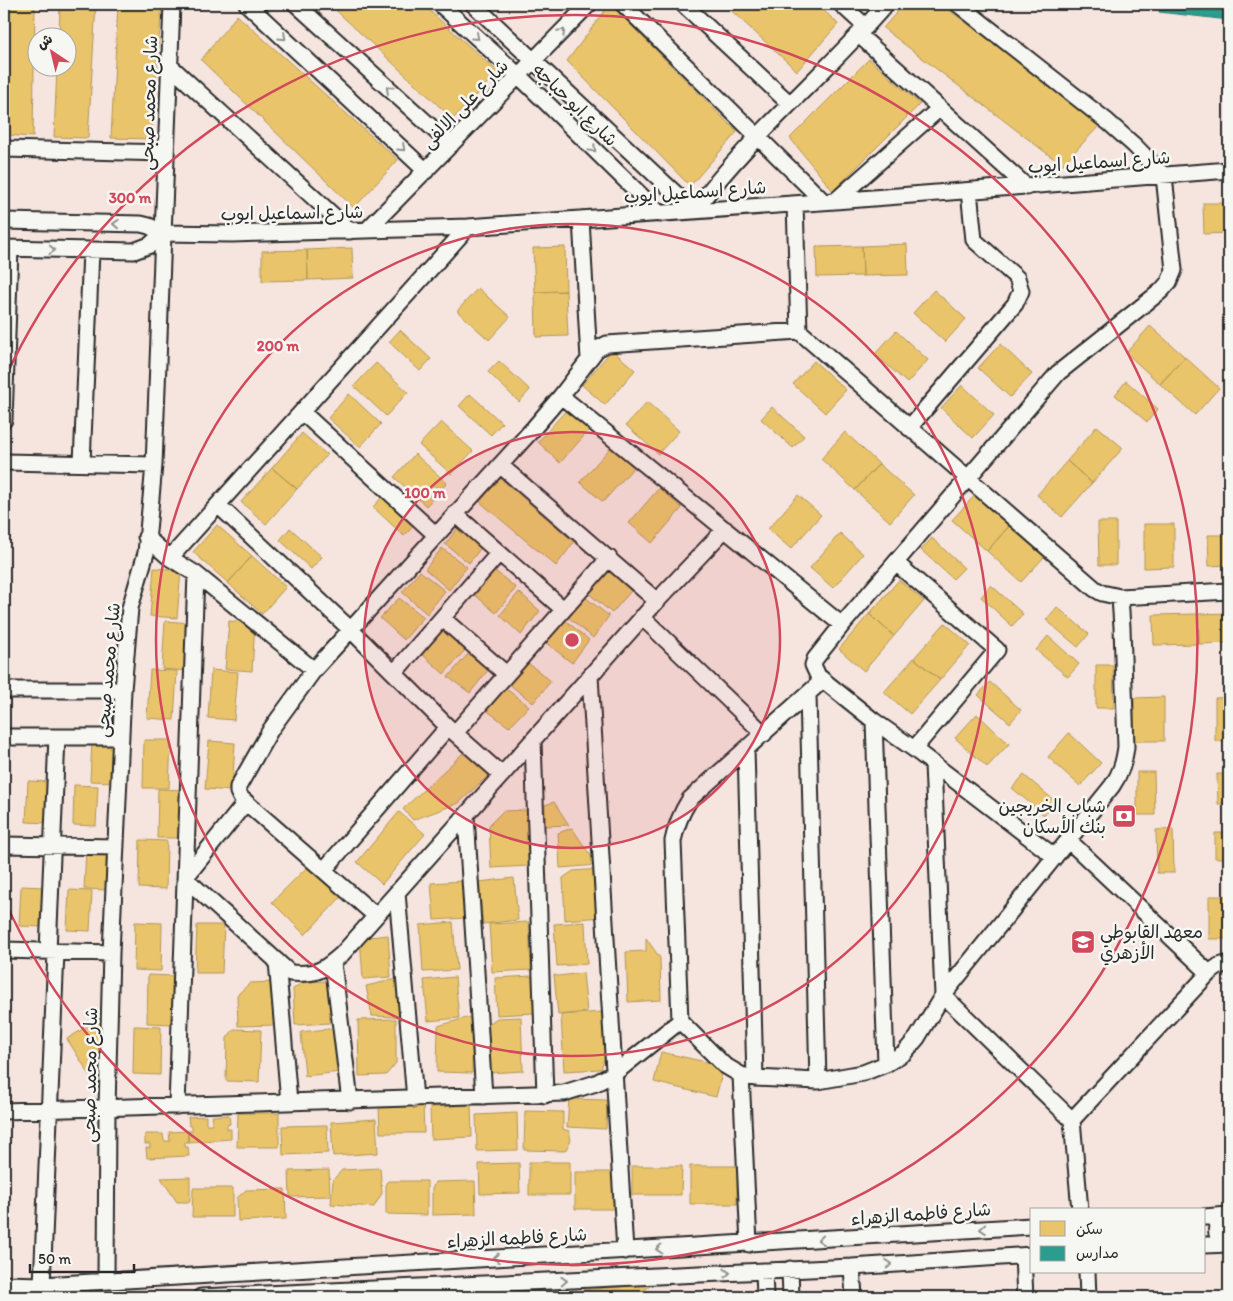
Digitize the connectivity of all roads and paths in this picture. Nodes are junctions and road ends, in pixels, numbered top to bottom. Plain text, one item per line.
1 (172, 4) edge
2 (247, 4) edge
3 (296, 4) edge
4 (440, 4) edge
5 (589, 4) edge
6 (623, 4) edge
7 (683, 4) edge
8 (841, 4) edge
9 (886, 4) edge
10 (958, 4) edge
11 (477, 5) edge
12 (862, 31) junction
13 (534, 60) junction
14 (169, 65) junction
15 (519, 76) junction
16 (790, 104) junction
17 (940, 108) junction
18 (758, 137) junction
19 (451, 145) junction
20 (4, 149) edge
21 (166, 154) junction
22 (1229, 170) edge
23 (426, 171) junction
24 (1164, 176) junction
25 (1027, 187) junction
26 (969, 191) junction
27 (829, 202) junction
28 (795, 204) junction
29 (694, 211) junction
30 (660, 214) junction
31 (581, 219) junction
32 (4, 221) edge
33 (468, 227) junction
34 (368, 230) junction
35 (350, 231) junction
36 (163, 234) junction
37 (7, 248) edge
38 (91, 251) junction
39 (799, 331) junction
40 (589, 359) junction
41 (561, 396) junction
42 (302, 412) junction
43 (4, 420) edge
44 (909, 428) junction
45 (4, 462) edge
46 (82, 463) junction
47 (154, 465) junction
48 (500, 465) junction
49 (967, 479) junction
50 (218, 504) junction
51 (455, 514) junction
52 (725, 529) junction
53 (436, 535) junction
54 (146, 537) junction
55 (499, 553) junction
56 (170, 558) junction
57 (609, 558) junction
58 (896, 563) junction
59 (196, 574) junction
60 (1229, 590) edge
61 (1120, 597) junction
62 (657, 600) junction
63 (564, 609) junction
64 (642, 617) junction
65 (442, 618) junction
66 (842, 625) junction
67 (350, 629) junction
68 (314, 670) junction
69 (394, 672) junction
70 (506, 674) junction
71 (590, 676) junction
72 (823, 680) junction
73 (4, 690) edge
74 (124, 690) junction
75 (808, 695) junction
76 (874, 721) junction
77 (451, 730) junction
78 (764, 734) junction
79 (4, 737) edge
80 (57, 737) junction
81 (121, 737) junction
82 (533, 740) junction
83 (746, 749) junction
84 (914, 749) junction
85 (933, 764) junction
86 (502, 775) junction
87 (246, 802) junction
88 (466, 816) junction
89 (1068, 840) junction
90 (4, 845) edge
91 (52, 846) junction
92 (116, 847) junction
93 (1055, 857) junction
94 (324, 870) junction
95 (184, 878) junction
96 (397, 893) junction
97 (376, 916) junction
98 (4, 950) edge
99 (52, 952) junction
100 (111, 953) junction
101 (277, 961) junction
102 (333, 963) junction
103 (1229, 963) edge
104 (1210, 973) junction
105 (942, 995) junction
106 (680, 1021) junction
107 (886, 1064) junction
108 (615, 1073) junction
109 (748, 1076) junction
110 (818, 1081) junction
111 (545, 1094) junction
112 (484, 1096) junction
113 (415, 1098) junction
114 (350, 1100) junction
115 (289, 1102) junction
116 (177, 1106) junction
117 (107, 1108) junction
118 (49, 1110) junction
119 (4, 1111) edge
120 (1072, 1120) junction
121 (1080, 1208) edge
122 (1226, 1215) edge
123 (1206, 1216) edge
124 (1030, 1226) edge
125 (749, 1244) junction
126 (1226, 1244) edge
127 (1206, 1245) edge
128 (626, 1251) junction
129 (585, 1253) junction
130 (1027, 1255) edge
131 (852, 1267) junction
132 (790, 1269) junction
133 (764, 1271) junction
134 (1087, 1274) edge
135 (586, 1280) junction
136 (106, 1281) junction
137 (4, 1284) edge
138 (42, 1285) junction
139 (444, 1292) edge
140 (286, 1295) edge
141 (201, 1297) edge
142 (765, 1297) edge
143 (791, 1297) edge
144 (854, 1297) edge
145 (1025, 1297) edge
146 (1088, 1297) edge

1 - 14 street, شارع محمد صبحى
2 -> 23 street
19 -> 3 street
4 -> 15 street, شارع ابو حباجه
13 -> 5 street, شارع على الالفى
6 - 18 street
7 - 16 street
8 - 12 street
9 - 12 street
10 - 24 street
11 - 13 street, شارع ابو حباجه
12 - 16 street
12 - 17 street
13 - 15 street, شارع على الالفى
13 - 29 street, شارع ابو حباجه
14 - 21 street, شارع محمد صبحى
14 - 35 street
15 - 19 street, شارع على الالفى
15 -> 30 street, شارع ابو حباجه
16 - 18 street
17 - 25 street
17 - 27 street
18 - 27 street
18 - 29 street
19 - 23 street, شارع على الالفى
20 - 21 street
21 - 36 street, شارع محمد صبحى
22 - 24 street, شارع اسماعيل ايوب
23 - 34 street, شارع على الالفى
24 - 25 street, شارع اسماعيل ايوب
24 - 49 street
25 - 26 street, شارع اسماعيل ايوب
26 - 27 street, شارع اسماعيل ايوب
26 - 44 street
27 - 28 street, شارع اسماعيل ايوب
28 - 29 street, شارع اسماعيل ايوب
28 - 39 street
29 - 30 street, شارع اسماعيل ايوب
30 - 31 street, شارع اسماعيل ايوب
31 - 33 street, شارع اسماعيل ايوب
31 - 40 street
36 -> 32 street
33 - 34 street, شارع اسماعيل ايوب
33 - 42 street
34 - 35 street, شارع اسماعيل ايوب
35 - 36 street, شارع اسماعيل ايوب
36 - 38 street
36 - 47 street, شارع محمد صبحى
37 -> 38 street
37 - 43 street
38 - 46 street
39 - 40 street
39 - 44 street
40 - 41 street
41 - 48 street
41 - 52 street
42 - 50 street
42 - 53 street
44 - 49 street
45 - 46 street
46 - 47 street
47 - 54 street, شارع محمد صبحى
48 - 51 street
48 - 57 street
49 - 58 street
49 - 61 street
50 - 56 street
50 - 67 street
51 - 53 street
51 - 55 street
52 - 62 street
52 - 66 street
53 - 67 street
54 - 56 street
54 - 74 street, شارع محمد صبحى
55 - 63 street
55 - 65 street
56 - 59 street
57 - 62 street
57 - 63 street
58 - 66 street
58 - 84 street
59 - 68 street
59 - 95 street
60 - 61 street
61 - 89 street
62 - 64 street
63 - 70 street
64 - 71 street
64 - 78 street
65 - 69 street
65 - 70 street
66 - 72 street
67 - 68 street
67 - 69 street
68 - 87 street
69 - 77 street
70 - 77 street
71 - 82 street
71 - 108 street
72 - 75 street
72 - 76 street
73 - 74 street
74 - 81 street, شارع محمد صبحى
75 - 78 street
75 - 110 street
76 - 84 street
76 - 107 street
77 - 86 street
77 - 94 street
78 - 83 street
79 - 80 street
80 - 81 street
80 - 91 street
81 - 92 street, شارع محمد صبحى
82 - 86 street
82 - 111 street
83 - 106 street
83 - 109 street
84 - 85 street
85 - 93 street
85 - 105 street
86 - 88 street
87 - 94 street
87 - 95 street
88 - 96 street
88 - 112 street
89 - 93 street
89 - 104 street
90 - 91 street
91 - 92 street
91 - 99 street
92 - 100 street, شارع محمد صبحى
93 - 105 street
94 - 97 street
95 - 101 street
95 - 116 street
96 - 97 street
96 - 113 street
97 - 102 street
98 - 99 street
99 - 100 street
99 - 118 street
100 - 117 street, شارع محمد صبحى
101 - 102 street
101 - 115 street
102 - 114 street
103 - 104 street
104 - 120 street
105 - 107 street
105 - 120 street
106 - 108 street
106 - 109 street
107 - 110 street
108 - 111 street
108 - 128 street
109 - 110 street
109 - 125 street
111 - 112 street
112 - 113 street
113 - 114 street
114 - 115 street
115 - 116 street
116 - 117 street
117 - 118 street
117 - 136 street, شارع محمد صبحى
118 - 119 street
118 - 138 street
120 - 121 street
122 - 123 street
122 - 126 street
124 -> 125 street, شارع فاطمه الزهراء
125 -> 128 street, شارع فاطمه الزهراء
126 - 127 street
128 - 129 street, شارع فاطمه الزهراء
129 - 135 street
129 -> 136 street, شارع فاطمه الزهراء
131 -> 130 street
130 - 145 street
131 - 132 street
131 - 144 street
132 - 133 street
132 - 143 street
135 -> 133 street
133 - 142 street
134 - 146 street
139 -> 135 street
136 - 138 street, شارع فاطمه الزهراء
137 - 138 street, شارع فاطمه الزهراء
139 - 140 street
140 - 141 street

